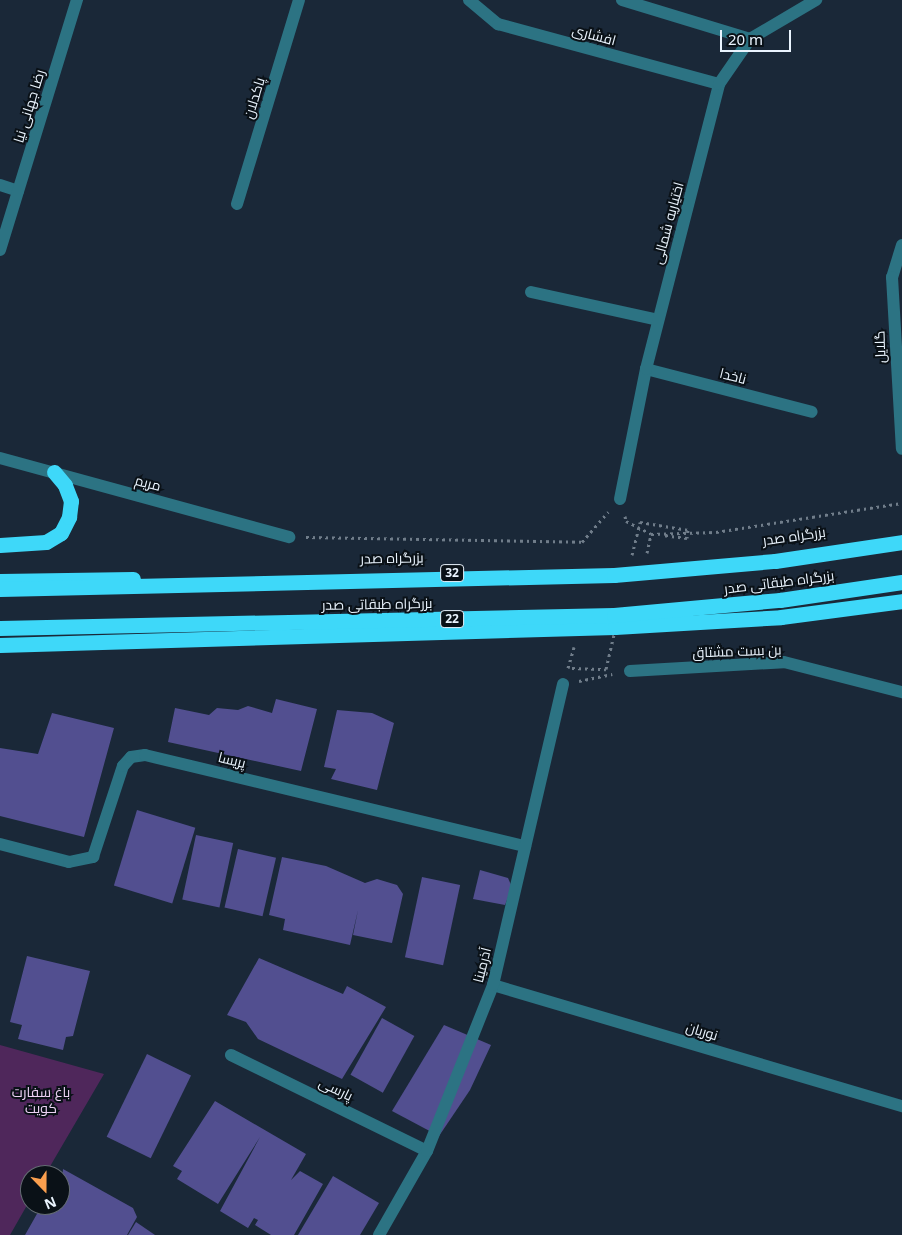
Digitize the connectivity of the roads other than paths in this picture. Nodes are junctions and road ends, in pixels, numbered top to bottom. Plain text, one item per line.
1 (77, 0) edge
2 (299, 0) edge
3 (469, 0) edge
4 (622, 0) edge
5 (816, 0) edge
6 (750, 39) junction
7 (719, 84) junction
8 (0, 185) edge
9 (18, 191) junction
10 (237, 204) dead end
11 (902, 245) edge
12 (0, 250) edge
13 (532, 292) dead end
14 (658, 320) junction
15 (646, 369) junction
16 (812, 412) dead end
17 (902, 449) edge
18 (0, 458) edge
19 (54, 472) junction
20 (620, 499) road end
21 (902, 536) edge
22 (289, 537) road end
23 (902, 542) edge
24 (0, 545) edge
25 (0, 581) edge
26 (902, 582) edge
27 (0, 589) edge
28 (902, 601) edge
29 (0, 628) edge
30 (0, 645) edge
31 (630, 671) road end
32 (562, 684) road end
33 (902, 692) edge
34 (0, 844) edge
35 (525, 846) junction
36 (493, 985) junction
37 (231, 1055) dead end
38 (902, 1106) edge
39 (427, 1151) junction
40 (379, 1235) edge

1 - 9 street, رضا جهانی نیا
2 - 10 street, پاکدلان
3 - 7 street, افشاری
4 - 6 street
5 - 6 street, اختیاریه شمالی
6 - 7 street, اختیاریه شمالی
7 - 14 street, اختیاریه شمالی
8 - 9 street
9 - 12 street, رضا جهانی نیا
11 - 17 street, گلایل
13 - 14 street
14 - 15 street, اختیاریه شمالی
15 - 16 street, ناخدا
15 - 20 street, اختیاریه شمالی
18 - 19 street, مریم
19 - 22 street, مریم
19 - 24 highway
21 - 25 highway, بزرگراه صدر / 32
23 - 27 highway, بزرگراه طبقاتی صدر, bridge
26 - 29 highway, بزرگراه طبقاتی صدر / 22, bridge
28 - 30 highway
31 - 33 street, بن بست مشتاق
32 - 35 street, آذرمینا
34 - 35 street, پریسا
35 - 36 street, آذرمینا
36 - 38 street, نوریان
36 - 39 street, آذرمینا
37 - 39 street, پارسی
39 - 40 street, آذرمینا

